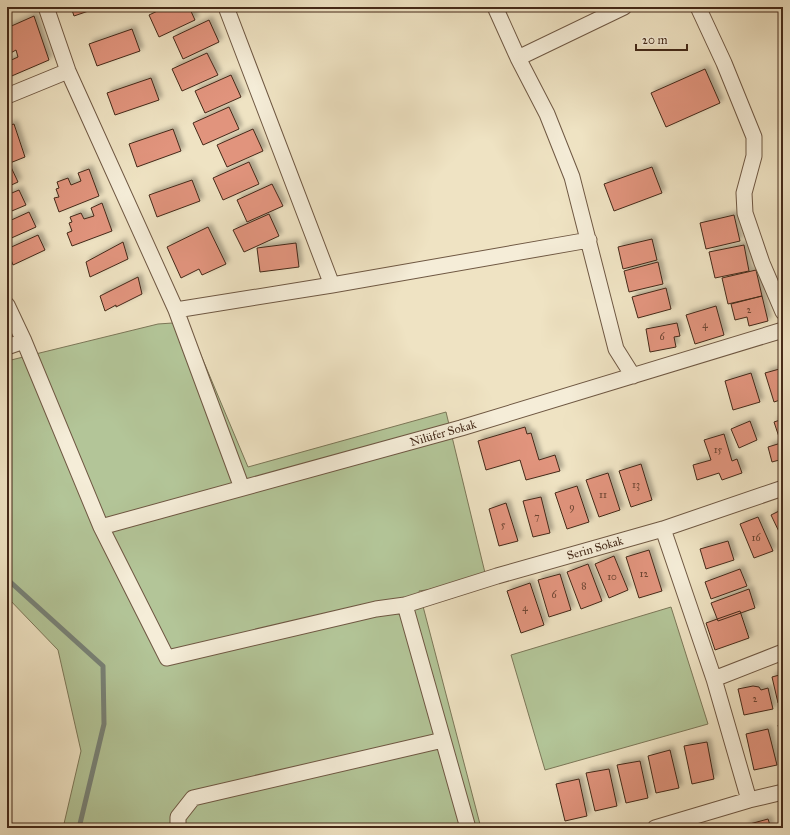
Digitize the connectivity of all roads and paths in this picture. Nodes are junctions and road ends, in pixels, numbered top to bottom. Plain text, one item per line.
1 (46, 7) edge
2 (226, 7) edge
3 (495, 7) edge
4 (624, 7) edge
5 (698, 7) edge
6 (518, 58) junction
7 (68, 71) junction
8 (7, 96) edge
9 (589, 240) junction
10 (332, 285) junction
11 (7, 305) edge
12 (176, 310) junction
13 (783, 312) edge
14 (783, 330) edge
15 (24, 341) junction
16 (7, 347) edge
17 (633, 376) junction
18 (242, 488) junction
19 (783, 488) edge
20 (101, 527) junction
21 (663, 529) junction
22 (405, 605) junction
23 (783, 652) edge
24 (714, 679) junction
25 (443, 740) junction
26 (783, 792) edge
27 (749, 800) junction
28 (178, 828) edge
29 (468, 828) edge
30 (655, 828) edge

1 - 7 street
2 - 10 street
3 - 6 street
4 - 6 street
5 - 13 street
6 - 9 street
7 - 8 street
7 - 12 street
9 - 10 street
9 - 17 street
10 - 12 street
11 - 15 street
12 - 18 street
14 - 17 street, Nilüfer Sokak
15 - 16 street
15 - 20 street
17 - 18 street, Nilüfer Sokak
18 - 20 street, Nilüfer Sokak
19 - 21 street, Serin Sokak
20 - 22 street, Serin Sokak
21 - 22 street, Serin Sokak
21 - 24 street
22 - 25 street
23 - 24 street
24 - 27 street
25 - 28 street
25 - 29 street
26 - 27 street
27 - 30 street

